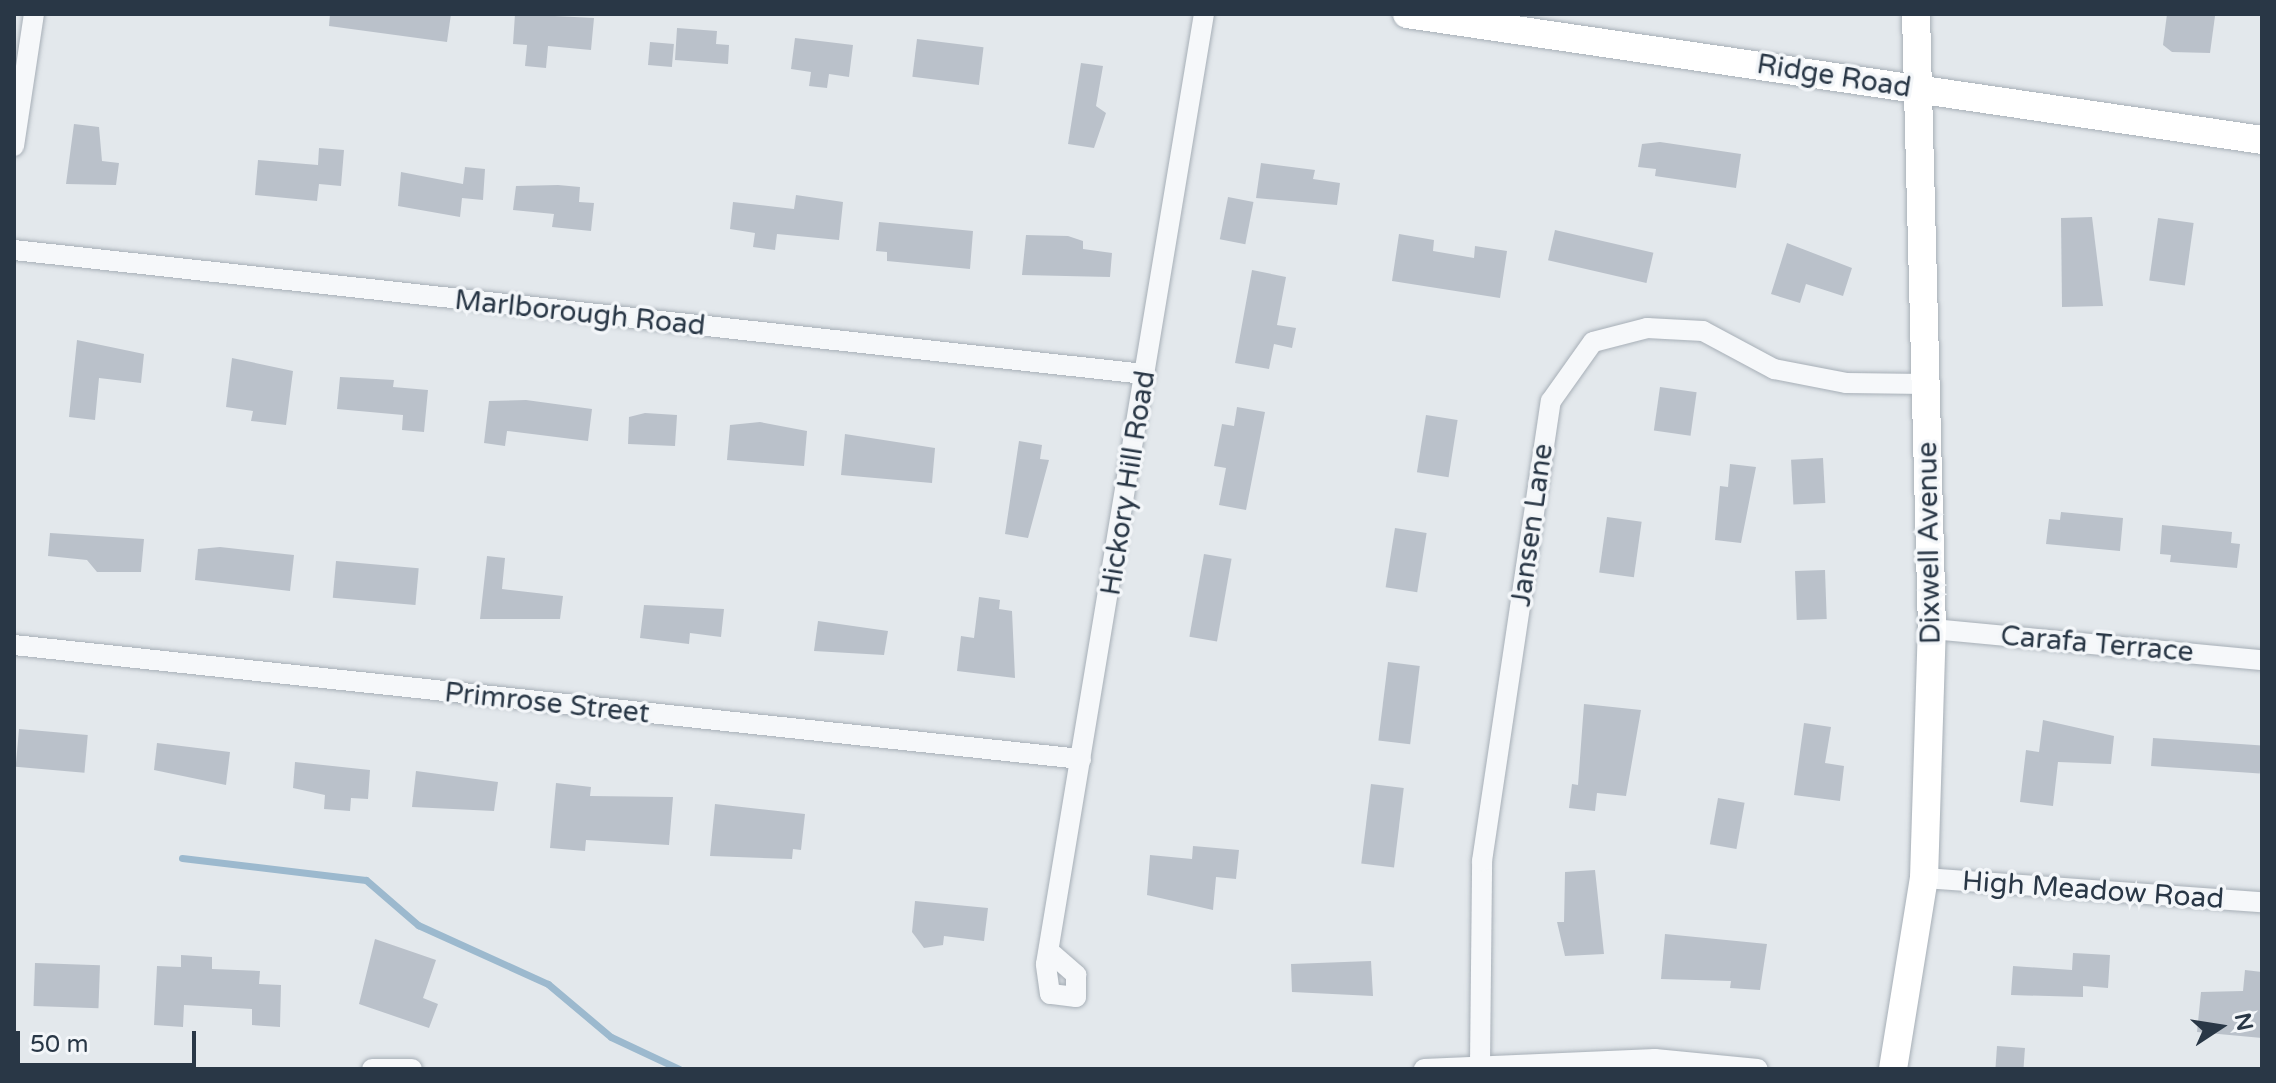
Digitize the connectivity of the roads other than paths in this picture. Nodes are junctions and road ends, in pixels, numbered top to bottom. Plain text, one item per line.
1 (34, 14) edge
2 (1204, 14) edge
3 (1407, 14) edge
4 (1916, 14) edge
5 (1918, 89) junction
6 (2262, 140) edge
7 (14, 146) edge
8 (14, 250) edge
9 (1145, 374) junction
10 (1925, 384) junction
11 (1932, 629) junction
12 (14, 645) edge
13 (2262, 660) edge
14 (1081, 759) junction
15 (1924, 878) junction
16 (2262, 902) edge
17 (1050, 952) dead end
18 (1480, 1064) junction
19 (372, 1069) edge
20 (412, 1069) edge
21 (1424, 1069) edge
22 (1758, 1069) edge
23 (1893, 1069) edge

1 - 7 street
2 - 9 street, Hickory Hill Road
3 - 5 main road, Ridge Road
4 - 5 main road, Dixwell Avenue
5 - 6 main road, Ridge Road
5 - 10 main road, Dixwell Avenue
8 - 9 street, Marlborough Road
9 - 14 street, Hickory Hill Road
10 - 11 main road, Dixwell Avenue
10 - 18 street, Jansen Lane
11 - 13 street, Carafa Terrace
11 - 15 main road, Dixwell Avenue
12 - 14 street, Primrose Street
14 - 17 street, Hickory Hill Road
15 - 16 street, High Meadow Road
15 - 23 main road, Dixwell Avenue
18 - 21 street
18 - 22 street
19 - 20 street

